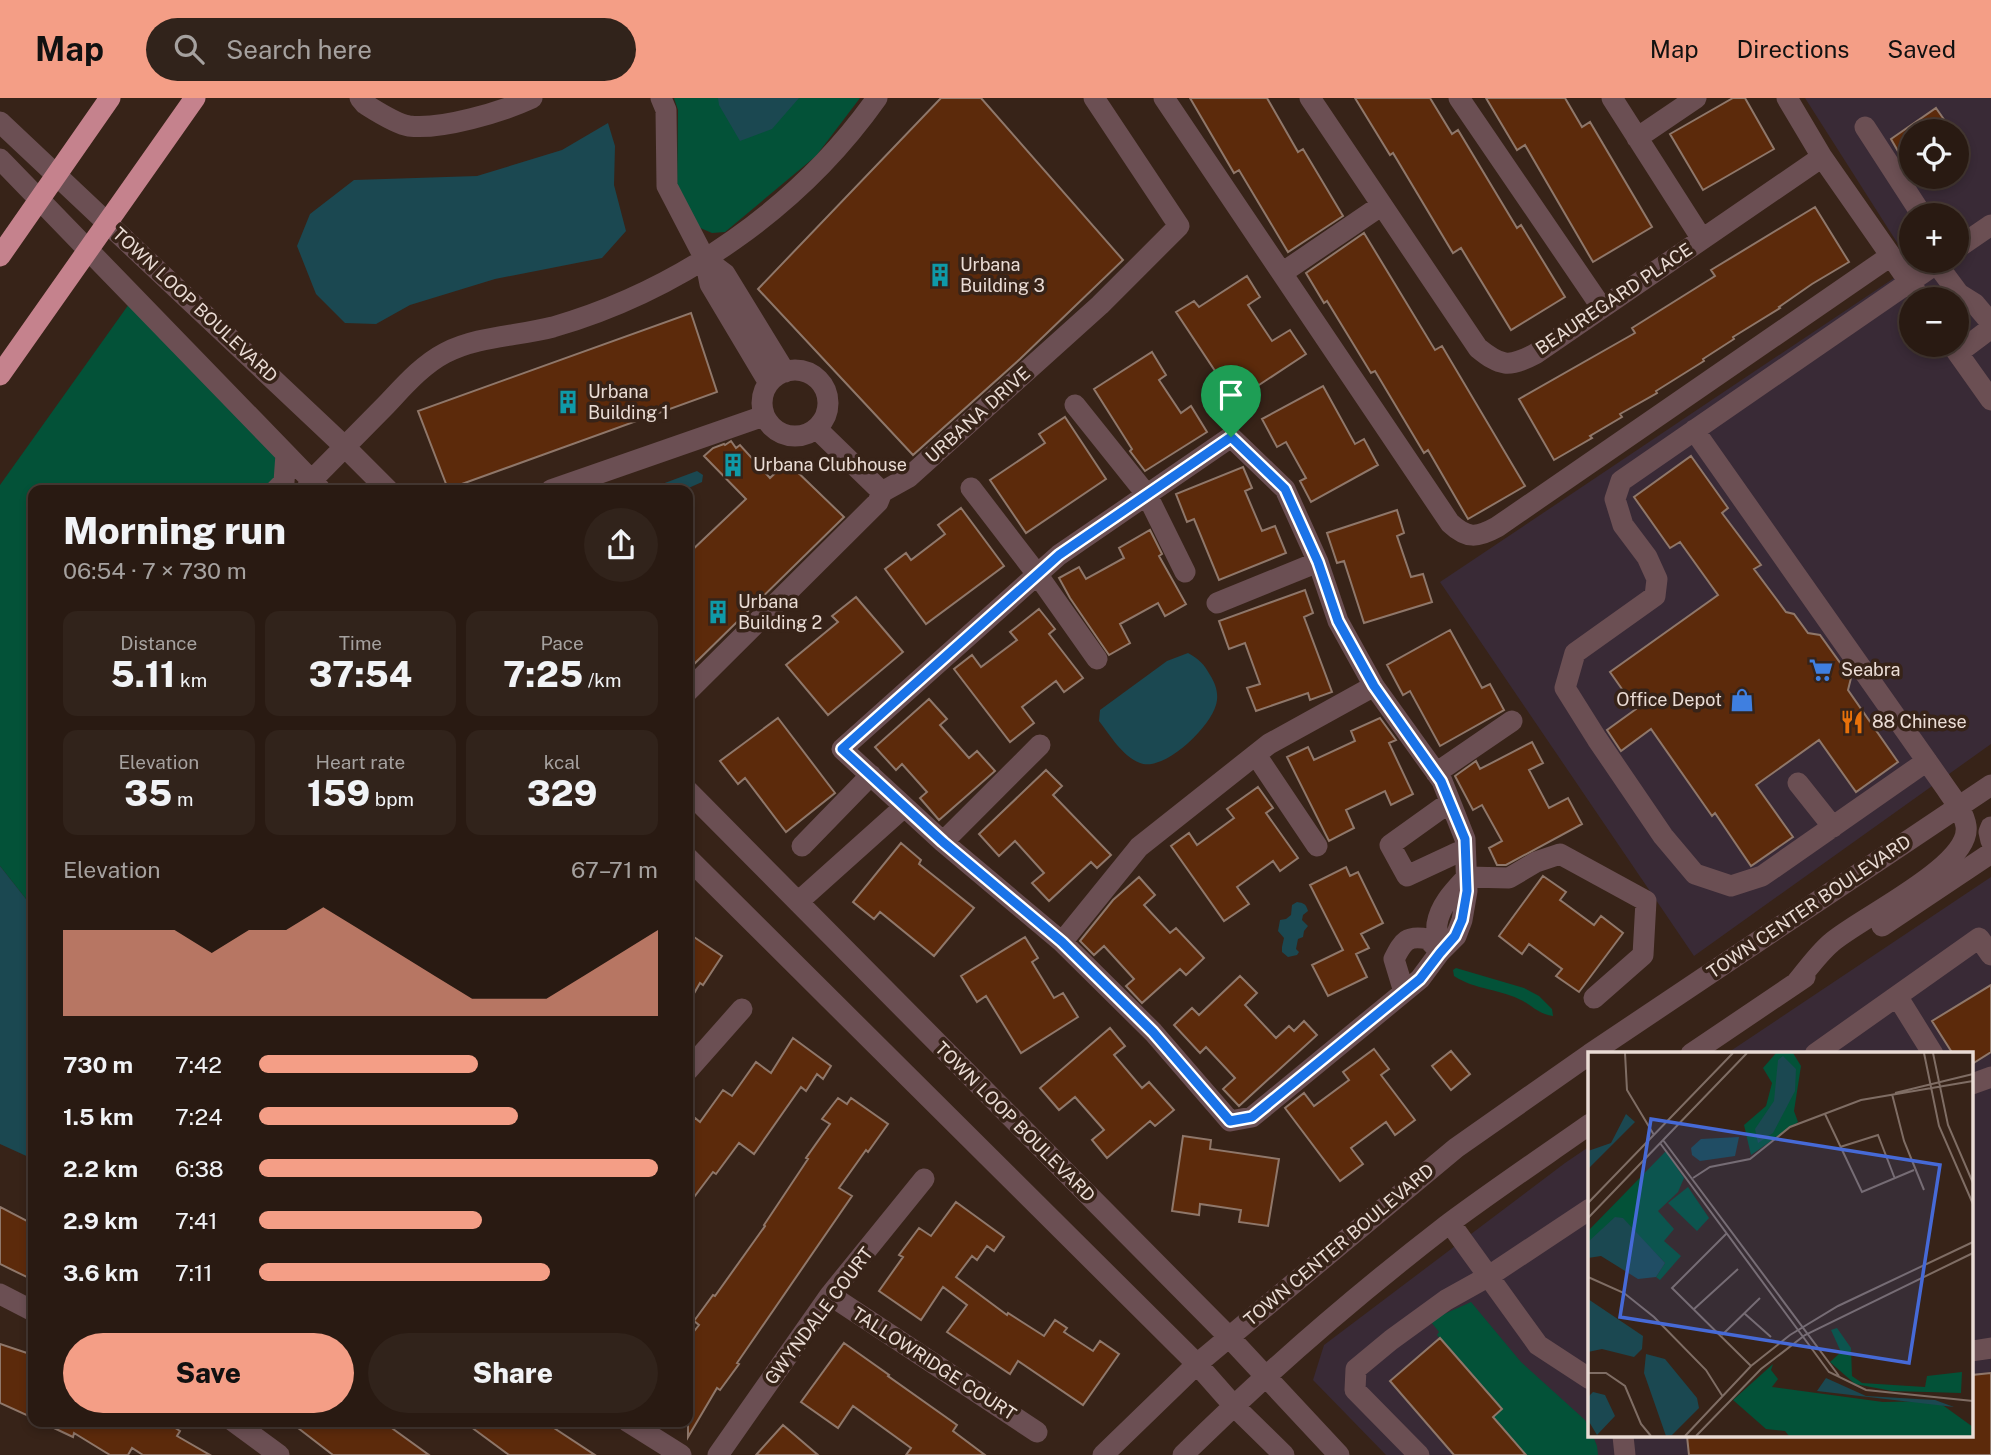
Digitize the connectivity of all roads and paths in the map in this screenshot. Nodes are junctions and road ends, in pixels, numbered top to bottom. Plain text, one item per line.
1 (110, 98) edge
2 (195, 98) edge
3 (360, 98) edge
4 (532, 98) edge
5 (661, 98) edge
6 (877, 98) edge
7 (1094, 98) edge
8 (1164, 98) edge
9 (1310, 98) edge
10 (1459, 98) edge
11 (1612, 98) edge
12 (1696, 98) edge
13 (1787, 98) edge
14 (499, 106) edge
15 (0, 122) edge
16 (1865, 127) dead end
17 (1637, 138) junction
18 (1822, 157) junction
19 (0, 159) edge
20 (1914, 203) edge
21 (1382, 205) junction
22 (1991, 225) edge
23 (1702, 239) junction
24 (1969, 240) edge
25 (0, 256) edge
26 (1889, 257) junction
27 (705, 259) junction
28 (1282, 273) junction
29 (1929, 273) edge
30 (1945, 273) edge
31 (1912, 287) edge
32 (1918, 287) edge
33 (1899, 301) edge
34 (1602, 308) junction
35 (1991, 324) edge
36 (1969, 339) edge
37 (1961, 357) edge
38 (0, 375) edge
39 (777, 377) junction
40 (1991, 400) edge
41 (1075, 405) dead end
42 (764, 416) junction
43 (817, 429) junction
44 (1694, 430) junction
45 (345, 447) junction
46 (286, 454) junction
47 (280, 485) edge
48 (311, 485) edge
49 (315, 485) edge
50 (383, 485) edge
51 (565, 485) edge
52 (971, 488) dead end
53 (883, 492) junction
54 (1147, 495) junction
55 (1318, 562) junction
56 (1185, 572) dead end
57 (1038, 574) junction
58 (1217, 603) dead end
59 (1097, 659) dead end
60 (693, 686) edge
61 (1374, 686) junction
62 (1512, 721) dead end
63 (1040, 745) dead end
64 (1255, 755) junction
65 (1927, 761) junction
66 (1436, 773) junction
67 (871, 775) junction
68 (1798, 783) dead end
69 (1991, 785) edge
70 (693, 796) edge
71 (1450, 802) junction
72 (904, 807) junction
73 (1958, 807) junction
74 (1833, 827) junction
75 (1991, 827) edge
76 (1991, 841) edge
77 (943, 842) junction
78 (802, 846) dead end
79 (1317, 846) dead end
80 (1465, 849) junction
81 (1991, 853) edge
82 (693, 863) edge
83 (1467, 877) junction
84 (798, 902) junction
85 (1062, 942) junction
86 (1440, 953) junction
87 (1991, 955) edge
88 (1796, 983) junction
89 (1404, 992) junction
90 (1897, 996) junction
91 (1594, 998) dead end
92 (742, 1009) dead end
93 (1594, 1052) edge
94 (1694, 1052) edge
95 (1818, 1052) edge
96 (1932, 1052) edge
97 (1588, 1056) edge
98 (693, 1064) edge
99 (1991, 1077) edge
100 (1974, 1083) edge
101 (1588, 1125) edge
102 (924, 1179) dead end
103 (1588, 1210) edge
104 (1450, 1223) junction
105 (1489, 1276) junction
106 (0, 1294) edge
107 (830, 1296) junction
108 (28, 1308) edge
109 (1229, 1337) junction
110 (1197, 1364) junction
111 (1265, 1377) junction
112 (1588, 1378) edge
113 (1234, 1406) junction
114 (241, 1427) edge
115 (636, 1427) edge
116 (1037, 1432) dead end
117 (279, 1455) edge
118 (681, 1455) edge
119 (718, 1455) edge
120 (1103, 1455) edge
121 (1183, 1455) edge
122 (1283, 1455) edge
123 (1339, 1455) edge
124 (1419, 1455) edge

1 - 25 highway
2 - 38 highway
3 - 14 street
4 - 14 street
5 - 27 street
6 - 27 street
7 - 53 street, URBANA DRIVE
8 - 28 street
9 - 21 street, BEAUREGARD PLACE
10 - 34 street
11 - 17 street
12 - 17 street
13 - 18 street
15 - 45 street, TOWN LOOP BOULEVARD
16 - 20 street
17 - 23 street
18 - 23 street, BEAUREGARD PLACE
18 - 26 street
19 - 46 street, TOWN LOOP BOULEVARD
21 - 28 street
21 - 34 street, BEAUREGARD PLACE
22 - 24 street
23 - 34 street, BEAUREGARD PLACE
26 - 28 street
26 - 31 street
27 - 39 street
27 - 45 street
29 - 32 street
30 - 35 street
33 - 44 street
35 - 36 street
37 - 40 street
39 - 42 street
39 - 43 street
41 - 54 street
42 - 43 street
42 - 51 street
43 - 53 street
44 - 65 street
44 - 74 street
45 - 49 street
45 - 50 street, TOWN LOOP BOULEVARD
46 - 47 street
46 - 48 street, TOWN LOOP BOULEVARD
52 - 57 street
53 - 60 street, URBANA DRIVE
54 - 55 street
54 - 56 street
54 - 57 street
55 - 58 street
55 - 61 street
57 - 59 street
57 - 67 street
61 - 64 street
61 - 66 street
62 - 66 street
63 - 77 street
64 - 79 street
64 - 85 street
65 - 73 street
65 - 74 street
66 - 71 street
67 - 72 street
67 - 78 street
68 - 74 street
69 - 73 street, TOWN CENTER BOULEVARD
70 - 84 street, TOWN LOOP BOULEVARD
71 - 80 street
71 - 80 street
72 - 77 street
72 - 84 street
73 - 88 street
73 - 93 street, TOWN CENTER BOULEVARD
75 - 76 street
77 - 85 street
80 - 83 street
81 - 88 street
82 - 110 street
83 - 86 street
83 - 86 street
83 - 91 street
84 - 109 street, TOWN LOOP BOULEVARD
85 - 89 street
86 - 89 street
86 - 89 street
87 - 90 street
88 - 94 street
90 - 95 street
90 - 96 street
92 - 98 street
97 - 109 street, TOWN CENTER BOULEVARD
99 - 100 street
101 - 104 street
102 - 107 street, GWYNDALE COURT
103 - 105 street
104 - 105 street
104 - 111 street
105 - 112 street
105 - 124 street
106 - 108 street
107 - 116 street, TALLOWRIDGE COURT
107 - 119 street, GWYNDALE COURT
109 - 110 street, TOWN CENTER BOULEVARD
109 - 111 street, TOWN LOOP BOULEVARD
110 - 113 street
110 - 120 street, TOWN CENTER BOULEVARD
111 - 113 street
111 - 123 street, TOWN LOOP BOULEVARD
113 - 121 street
113 - 122 street
114 - 117 street
115 - 118 street

